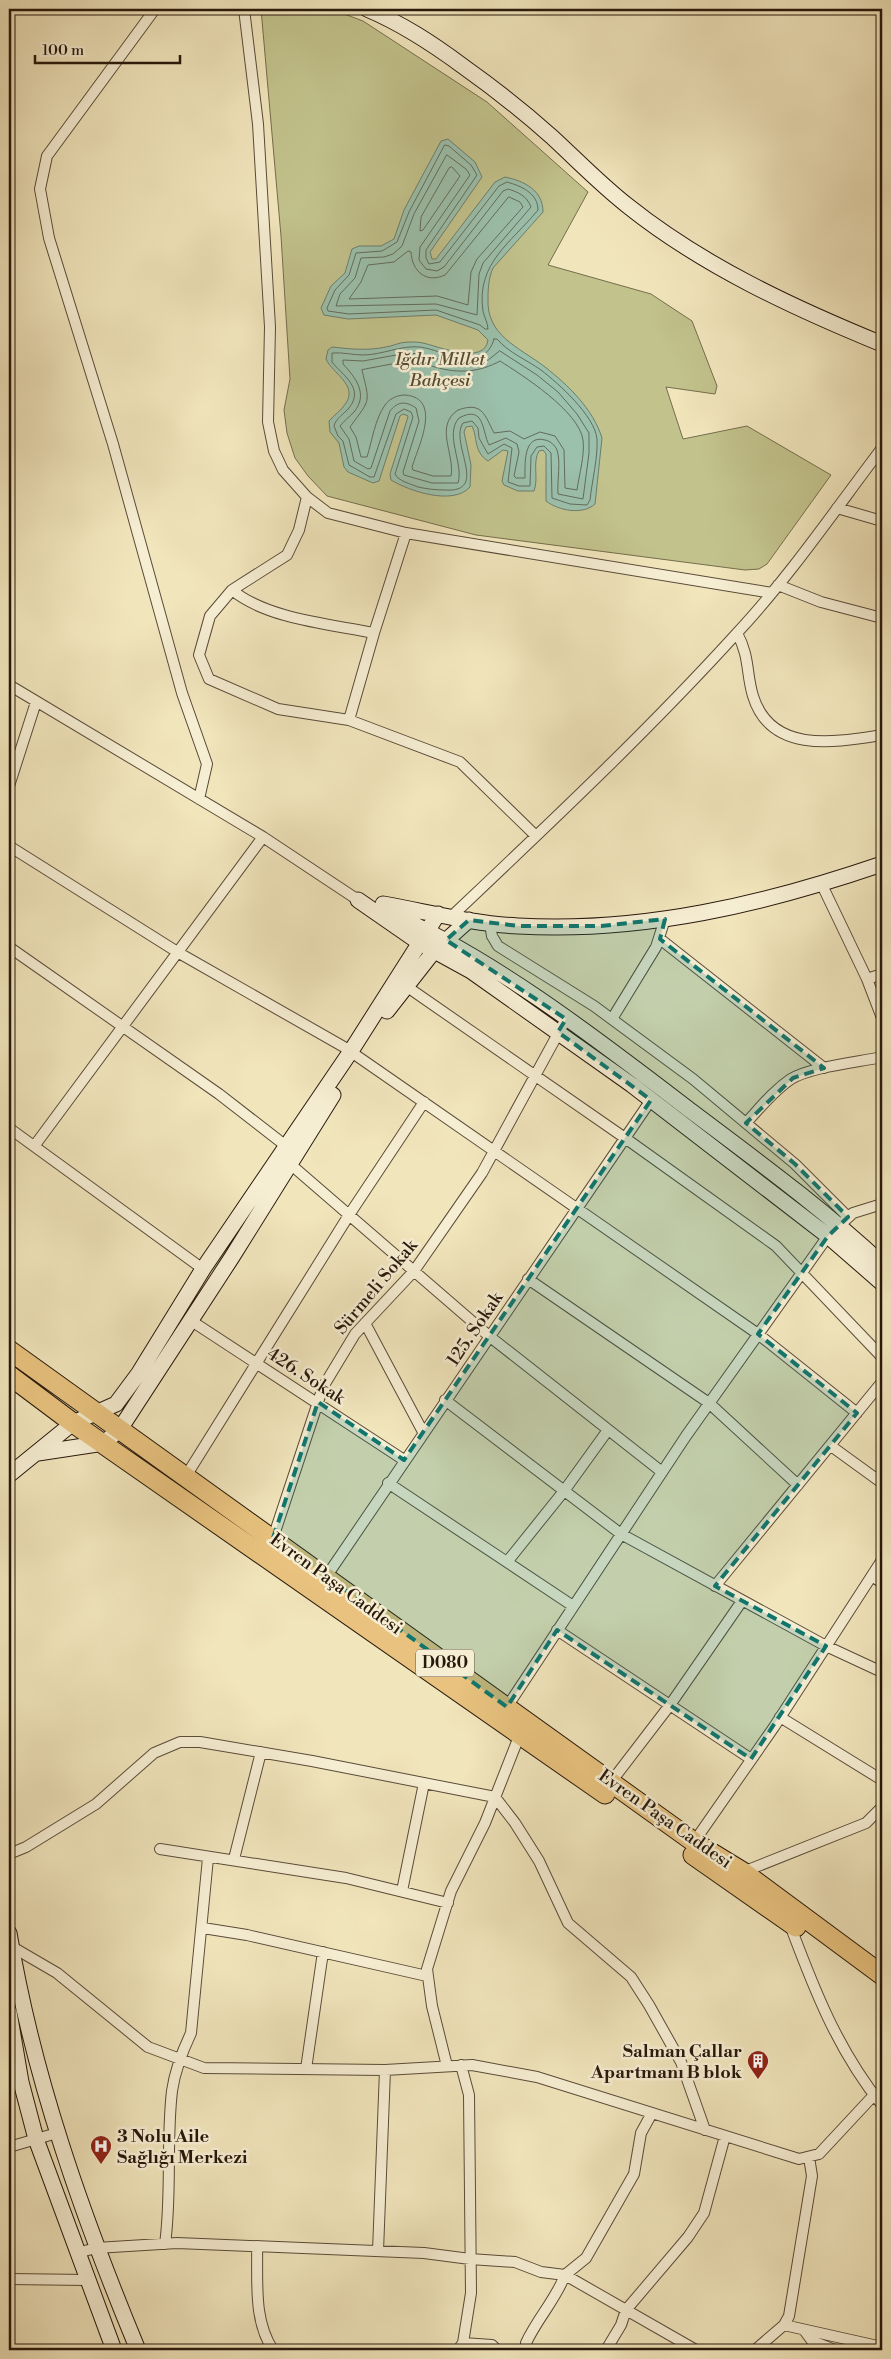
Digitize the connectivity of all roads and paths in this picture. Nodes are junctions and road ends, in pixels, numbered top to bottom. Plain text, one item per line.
1 (155, 9) edge
2 (244, 9) edge
3 (368, 9) edge
4 (882, 344) edge
5 (882, 448) edge
6 (307, 497) junction
7 (837, 508) junction
8 (882, 521) edge
9 (406, 533) junction
10 (775, 589) junction
11 (232, 590) junction
12 (882, 618) edge
13 (374, 633) junction
14 (738, 633) junction
15 (9, 685) edge
16 (36, 702) junction
17 (349, 720) junction
18 (882, 735) edge
19 (9, 786) edge
20 (199, 799) junction
21 (536, 836) junction
22 (263, 837) junction
23 (9, 846) edge
24 (882, 864) edge
25 (822, 885) junction
26 (358, 900) junction
27 (445, 915) junction
28 (665, 919) junction
29 (469, 920) junction
30 (490, 924) junction
31 (428, 930) junction
32 (660, 939) junction
33 (446, 940) junction
34 (420, 943) junction
35 (9, 947) edge
36 (434, 951) junction
37 (179, 953) junction
38 (882, 974) edge
39 (867, 978) junction
40 (406, 986) junction
41 (882, 1018) edge
42 (566, 1019) junction
43 (612, 1019) junction
44 (123, 1026) junction
45 (558, 1032) junction
46 (354, 1054) junction
47 (882, 1057) edge
48 (824, 1068) junction
49 (535, 1077) junction
50 (651, 1100) junction
51 (424, 1102) junction
52 (746, 1123) junction
53 (9, 1128) edge
54 (625, 1138) junction
55 (35, 1145) junction
56 (286, 1146) junction
57 (495, 1151) junction
58 (289, 1163) junction
59 (882, 1204) edge
60 (576, 1210) junction
61 (349, 1215) junction
62 (844, 1221) junction
63 (828, 1236) junction
64 (882, 1264) edge
65 (203, 1268) junction
66 (414, 1271) junction
67 (802, 1272) junction
68 (528, 1279) junction
69 (882, 1283) edge
70 (190, 1320) junction
71 (365, 1324) junction
72 (758, 1334) junction
73 (489, 1336) junction
74 (9, 1350) edge
75 (882, 1357) edge
76 (258, 1363) junction
77 (9, 1375) edge
78 (882, 1382) edge
79 (445, 1400) junction
80 (318, 1402) junction
81 (709, 1403) junction
82 (98, 1413) junction
83 (857, 1413) junction
84 (73, 1423) junction
85 (120, 1429) junction
86 (608, 1430) junction
87 (423, 1432) junction
88 (104, 1443) junction
89 (830, 1446) junction
90 (38, 1453) junction
91 (404, 1460) junction
92 (662, 1472) junction
93 (9, 1475) edge
94 (186, 1476) junction
95 (388, 1483) junction
96 (882, 1484) edge
97 (798, 1485) junction
98 (564, 1491) junction
99 (621, 1534) junction
100 (273, 1538) junction
101 (882, 1560) edge
102 (506, 1562) junction
103 (872, 1576) junction
104 (326, 1577) junction
105 (882, 1582) edge
106 (715, 1586) junction
107 (742, 1601) junction
108 (573, 1606) junction
109 (558, 1630) junction
110 (826, 1646) junction
111 (882, 1672) edge
112 (670, 1705) junction
113 (506, 1707) junction
114 (780, 1717) junction
115 (520, 1734) junction
116 (261, 1752) junction
117 (751, 1759) junction
118 (882, 1780) edge
119 (610, 1782) junction
120 (424, 1783) junction
121 (495, 1797) junction
122 (882, 1807) edge
123 (694, 1842) junction
124 (160, 1849) dead end
125 (9, 1854) edge
126 (208, 1858) junction
127 (234, 1859) junction
128 (743, 1872) junction
129 (402, 1891) junction
130 (448, 1903) junction
131 (788, 1922) junction
132 (203, 1928) junction
133 (9, 1941) edge
134 (323, 1952) junction
135 (880, 1971) edge
136 (427, 1976) junction
137 (882, 1989) edge
138 (9, 2012) edge
139 (179, 2058) junction
140 (461, 2065) junction
141 (447, 2066) junction
142 (306, 2069) junction
143 (384, 2070) junction
144 (874, 2095) junction
145 (882, 2105) edge
146 (652, 2113) junction
147 (706, 2130) junction
148 (57, 2133) junction
149 (725, 2136) junction
150 (36, 2139) junction
151 (9, 2147) edge
152 (808, 2157) junction
153 (165, 2244) junction
154 (257, 2246) junction
155 (96, 2248) junction
156 (378, 2251) junction
157 (77, 2253) junction
158 (470, 2259) junction
159 (565, 2274) junction
160 (9, 2279) edge
161 (87, 2280) junction
162 (626, 2310) junction
163 (784, 2325) junction
164 (804, 2330) junction
165 (460, 2346) edge
166 (882, 2347) edge
167 (114, 2350) edge
168 (138, 2350) edge
169 (273, 2350) edge
170 (497, 2350) edge
171 (528, 2350) edge
172 (606, 2350) edge
173 (696, 2350) edge
174 (755, 2350) edge
175 (835, 2350) edge

1 - 20 street
2 - 6 street
3 - 4 street
5 - 7 street
6 - 9 street
6 - 11 street
7 - 8 street
7 - 10 street
9 - 10 street
9 - 13 street
10 - 12 street
10 - 14 street
11 - 13 street
11 - 17 street
13 - 17 street
14 - 18 street
14 - 21 street
15 - 16 street
16 - 19 street
16 - 20 street
17 - 21 street
20 - 22 street
21 - 27 street
22 - 26 street
22 - 37 street
23 - 37 street
24 - 25 street
25 - 28 street
25 - 39 street
26 - 27 street
26 - 31 street
26 - 34 street
27 - 29 street
27 - 31 street
28 - 30 street
28 - 32 street
29 - 30 street
29 - 33 street
30 - 43 street
31 - 33 street
31 - 34 street
32 - 43 street
32 - 48 street
33 - 36 street
33 - 42 street
34 - 36 street
34 - 46 street
35 - 44 street
36 - 40 street
36 - 45 street
37 - 44 street
37 - 46 street
38 - 39 street
39 - 41 street
40 - 46 street
40 - 49 street
42 - 45 street, Sürmeli Sokak
42 - 62 street
43 - 52 street
44 - 55 street
44 - 56 street
45 - 49 street, Sürmeli Sokak
45 - 50 street
46 - 51 street
46 - 56 street
46 - 58 street
47 - 48 street
48 - 52 street
49 - 54 street
49 - 57 street, Sürmeli Sokak
50 - 54 street, 125. Sokak
50 - 63 street
51 - 57 street
51 - 61 street
52 - 62 street
53 - 55 street
54 - 60 street, 125. Sokak
54 - 67 street
55 - 65 street
56 - 58 street
56 - 65 street
57 - 60 street
57 - 66 street, Sürmeli Sokak
58 - 61 street
58 - 70 street
59 - 62 street
60 - 68 street, 125. Sokak
60 - 72 street
61 - 66 street
61 - 76 street
62 - 63 street
62 - 64 street
63 - 67 street
63 - 69 street
65 - 82 street
66 - 71 street, Sürmeli Sokak
66 - 73 street
67 - 72 street
67 - 75 street
68 - 73 street, 125. Sokak
68 - 81 street
70 - 76 street, 426. Sokak
70 - 85 street
71 - 80 street, Sürmeli Sokak
71 - 87 street
72 - 81 street
72 - 83 street
73 - 79 street, 125. Sokak
73 - 86 street
74 - 82 highway, Evren Paşa Caddesi / D080
76 - 80 street, 426. Sokak
76 - 94 street
77 - 84 highway, Evren Paşa Caddesi / D080
78 - 83 street
79 - 87 street, 125. Sokak
79 - 98 street
80 - 91 street, 426. Sokak
80 - 100 street, Sürmeli Sokak
81 - 92 street
81 - 97 street
82 - 84 street
82 - 85 highway, Evren Paşa Caddesi / D080
83 - 89 street
84 - 88 highway, Evren Paşa Caddesi / D080
84 - 90 street
85 - 88 street
85 - 94 highway, Evren Paşa Caddesi / D080
86 - 92 street
86 - 98 street
87 - 91 street, 125. Sokak
88 - 90 street
88 - 115 highway, Evren Paşa Caddesi / D080
89 - 96 street
89 - 97 street
90 - 93 street
91 - 95 street, 125. Sokak
92 - 99 street
94 - 100 highway, Evren Paşa Caddesi / D080
95 - 102 street
95 - 104 street, 125. Sokak
97 - 106 street
98 - 99 street
98 - 102 street
99 - 106 street
99 - 108 street
100 - 104 highway, Evren Paşa Caddesi / D080
101 - 103 street
102 - 108 street
103 - 105 street
103 - 110 street
104 - 113 highway, Evren Paşa Caddesi / D080
106 - 107 street
107 - 110 street
107 - 112 street
108 - 109 street
109 - 112 street
109 - 113 street
110 - 111 street
110 - 114 street
112 - 117 street
112 - 119 street
113 - 119 highway, Evren Paşa Caddesi / D080
114 - 117 street
114 - 118 street
115 - 121 street
115 - 131 highway, Evren Paşa Caddesi / D080
116 - 120 street
116 - 125 street
116 - 127 street
117 - 123 street
119 - 123 highway, Evren Paşa Caddesi / D080
120 - 121 street
120 - 129 street
121 - 130 street
121 - 147 street
122 - 128 street
123 - 128 highway, Evren Paşa Caddesi / D080
124 - 126 street
126 - 127 street
126 - 132 street
127 - 129 street
128 - 135 highway, Evren Paşa Caddesi / D080
129 - 130 street
130 - 136 street
131 - 137 highway, Evren Paşa Caddesi / D080
131 - 144 street
132 - 134 street
132 - 139 street
133 - 139 street
133 - 148 street
134 - 136 street
134 - 142 street
136 - 141 street
138 - 150 street
139 - 142 street
139 - 153 street
140 - 141 street
140 - 146 street
140 - 158 street
141 - 143 street
142 - 143 street
143 - 156 street
144 - 145 street
144 - 152 street
146 - 147 street
146 - 159 street
147 - 149 street
148 - 150 street
148 - 155 street
149 - 152 street
149 - 162 street
150 - 151 street
150 - 157 street
152 - 163 street
153 - 154 street
153 - 155 street
154 - 156 street
154 - 169 street
155 - 157 street
155 - 168 street
156 - 158 street
157 - 161 street
158 - 159 street
158 - 165 street
159 - 162 street
159 - 171 street
160 - 161 street
161 - 167 street
162 - 172 street
162 - 173 street
163 - 164 street
163 - 174 street
164 - 166 street
164 - 175 street
165 - 170 street

